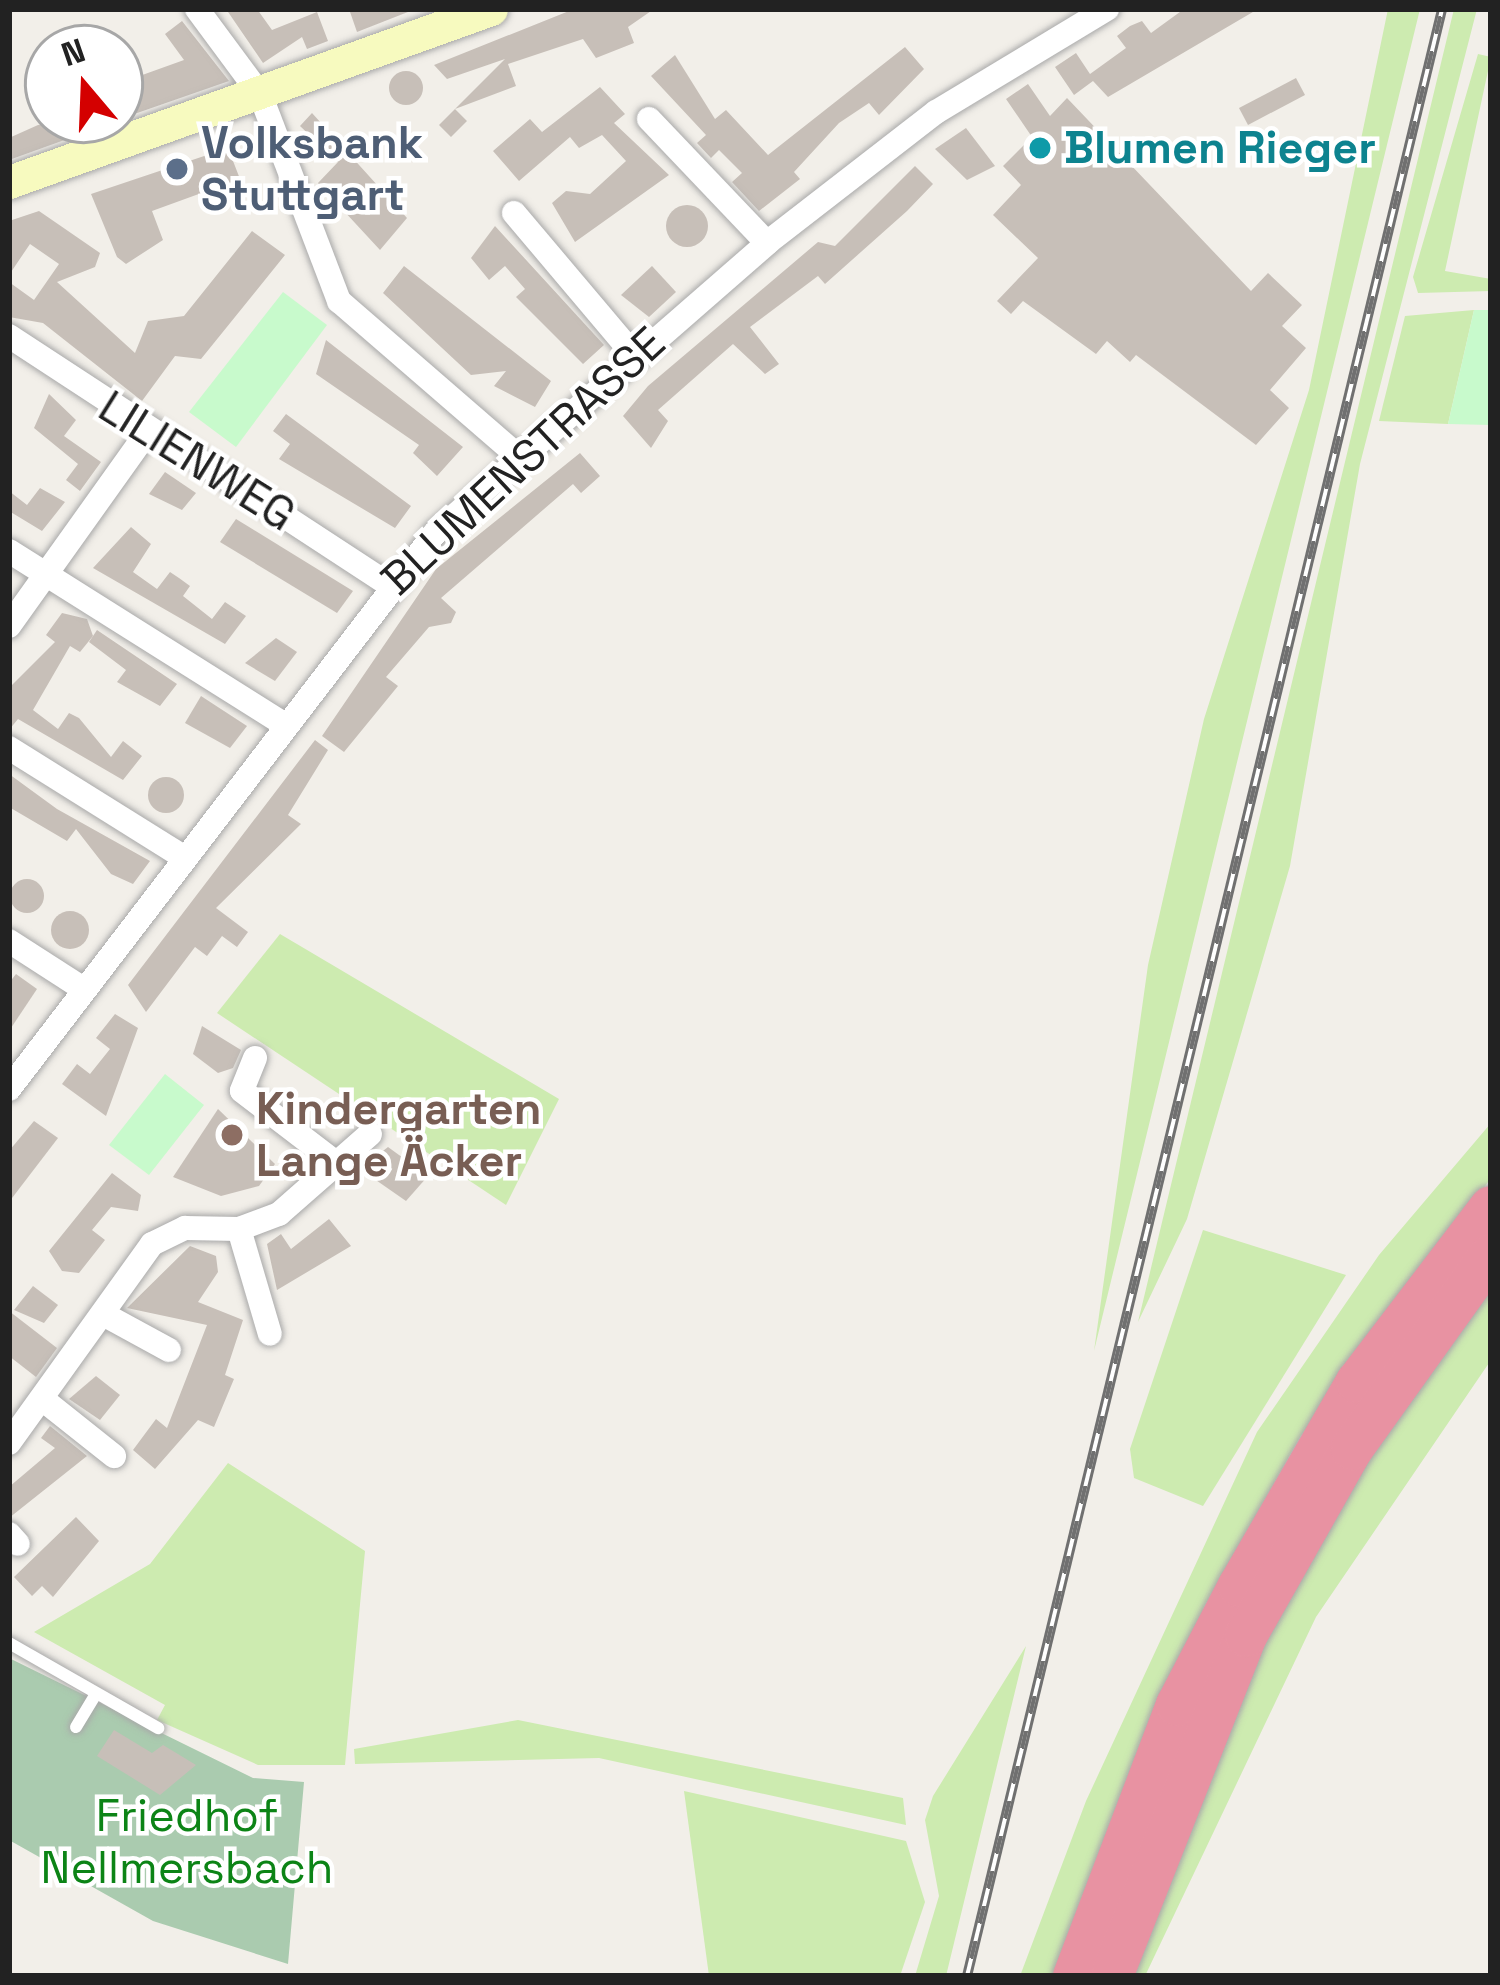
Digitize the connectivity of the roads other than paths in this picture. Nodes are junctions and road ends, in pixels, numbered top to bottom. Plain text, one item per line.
1 (197, 9) edge
2 (491, 9) edge
3 (1107, 9) edge
4 (260, 94) junction
5 (649, 118) dead end
6 (9, 182) edge
7 (514, 213) dead end
8 (767, 242) junction
9 (9, 336) edge
10 (633, 354) junction
11 (146, 434) junction
12 (518, 456) junction
13 (9, 551) edge
14 (45, 573) junction
15 (387, 583) junction
16 (9, 626) edge
17 (282, 723) junction
18 (9, 748) edge
19 (182, 856) junction
20 (9, 940) edge
21 (82, 988) junction
22 (255, 1058) dead end
23 (9, 1089) edge
24 (370, 1134) dead end
25 (340, 1166) junction
26 (1491, 1207) edge
27 (239, 1229) junction
28 (1491, 1256) edge
29 (103, 1314) junction
30 (270, 1334) dead end
31 (169, 1350) dead end
32 (46, 1402) junction
33 (9, 1443) edge
34 (114, 1456) dead end
35 (9, 1643) edge
36 (95, 1695) junction
37 (76, 1727) dead end
38 (158, 1728) dead end
39 (1074, 1976) edge
40 (1112, 1976) edge

1 - 4 street
2 - 4 street
3 - 8 street, BLUMENSTRASSE
4 - 6 street
4 - 12 street
5 - 8 street
7 - 10 street
8 - 10 street, BLUMENSTRASSE
9 - 11 street, LILIENWEG
10 - 12 street, BLUMENSTRASSE
11 - 14 street
11 - 15 street, LILIENWEG
12 - 15 street, BLUMENSTRASSE
13 - 14 street
14 - 16 street
14 - 17 street
15 - 17 street, BLUMENSTRASSE
17 - 19 street, BLUMENSTRASSE
18 - 19 street
19 - 21 street, BLUMENSTRASSE
20 - 21 street
21 - 23 street, BLUMENSTRASSE
22 - 25 street
24 - 25 street
25 - 27 street
26 - 39 highway
27 - 29 street
27 - 30 street
28 - 40 highway
29 - 31 street
29 - 32 street
32 - 33 street
32 - 34 street
35 - 36 lane
36 - 37 lane
36 - 38 lane

